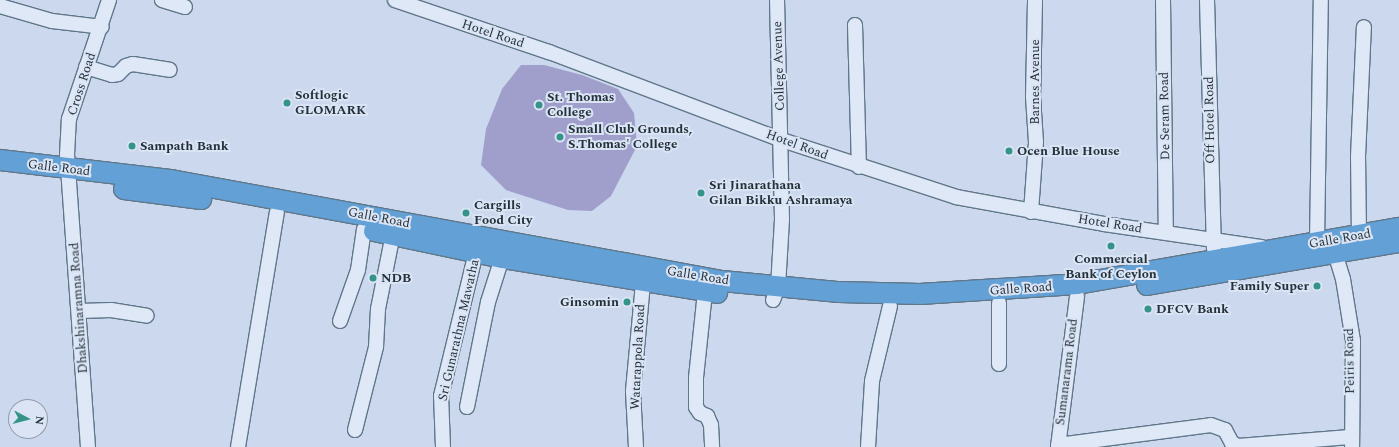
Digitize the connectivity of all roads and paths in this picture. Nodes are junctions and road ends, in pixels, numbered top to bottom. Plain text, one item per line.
1 (109, 0) edge
2 (162, 0) edge
3 (395, 0) edge
4 (777, 0) edge
5 (1036, 0) edge
6 (1163, 0) edge
7 (1208, 0) edge
8 (1321, 0) edge
9 (0, 6) edge
10 (185, 7) dead end
11 (855, 25) dead end
12 (102, 27) junction
13 (1364, 27) dead end
14 (86, 67) junction
15 (170, 70) dead end
16 (782, 140) junction
17 (0, 160) edge
18 (859, 167) junction
19 (0, 171) edge
20 (70, 176) junction
21 (277, 212) junction
22 (1031, 212) junction
23 (1399, 228) edge
24 (364, 229) junction
25 (1166, 232) junction
26 (393, 234) junction
27 (1359, 236) junction
28 (1399, 242) edge
29 (1317, 243) junction
30 (478, 244) junction
31 (1335, 253) junction
32 (502, 258) junction
33 (1215, 258) junction
34 (644, 275) junction
35 (704, 292) junction
36 (776, 294) junction
37 (1077, 296) junction
38 (999, 303) junction
39 (890, 306) junction
40 (80, 311) junction
41 (147, 316) dead end
42 (340, 321) dead end
43 (1000, 364) dead end
44 (467, 408) dead end
45 (355, 430) dead end
46 (1351, 442) edge
47 (1300, 444) edge
48 (1058, 446) edge
49 (88, 447) edge
50 (238, 447) edge
51 (443, 447) edge
52 (636, 447) edge
53 (712, 447) edge
54 (868, 447) edge

1 - 12 street, Cross Road
2 - 10 street
3 - 16 street, Hotel Road
4 - 16 street, College Avenue
5 - 22 street, Barnes Avenue
6 - 25 street, De Seram Road
7 - 33 street, Off Hotel Road
8 - 29 street
9 - 12 street
11 - 18 street
12 - 14 street, Cross Road
13 - 27 street
14 - 15 street
14 - 20 street, Cross Road
16 - 18 street, Hotel Road
16 - 36 street, College Avenue
17 - 20 highway, Galle Road
18 - 22 street, Hotel Road
19 - 20 highway, Galle Road
20 - 21 highway, Galle Road
20 - 30 highway, Galle Road
20 - 40 street, Dhakshinaramna Road
21 - 24 highway, Galle Road
21 - 50 street
22 - 25 street, Hotel Road
23 - 27 highway, Galle Road
24 - 26 highway, Galle Road
24 - 42 street
25 - 33 street, Hotel Road
26 - 30 highway, Galle Road
26 - 45 street
27 - 29 highway, Galle Road
28 - 31 highway, Galle Road
29 - 33 highway, Galle Road
30 - 32 highway, Galle Road
30 - 34 highway, Galle Road
30 - 51 street, Sri Gunarathna Mawatha
31 - 33 highway, Galle Road
31 - 46 street, Peiris Road
32 - 34 highway, Galle Road
32 - 44 street
33 - 36 highway, Galle Road
33 - 37 highway, Galle Road
34 - 35 highway, Galle Road
34 - 36 highway, Galle Road
34 - 52 street, Watarappola Road
35 - 36 highway, Galle Road
35 - 53 street
36 - 39 highway, Galle Road
37 - 38 highway, Galle Road
37 - 48 street, Sumanarama Road
38 - 39 highway, Galle Road
38 - 43 street
39 - 54 street
40 - 41 street
40 - 49 street, Dhakshinaramna Road
46 - 47 street
47 - 48 street

